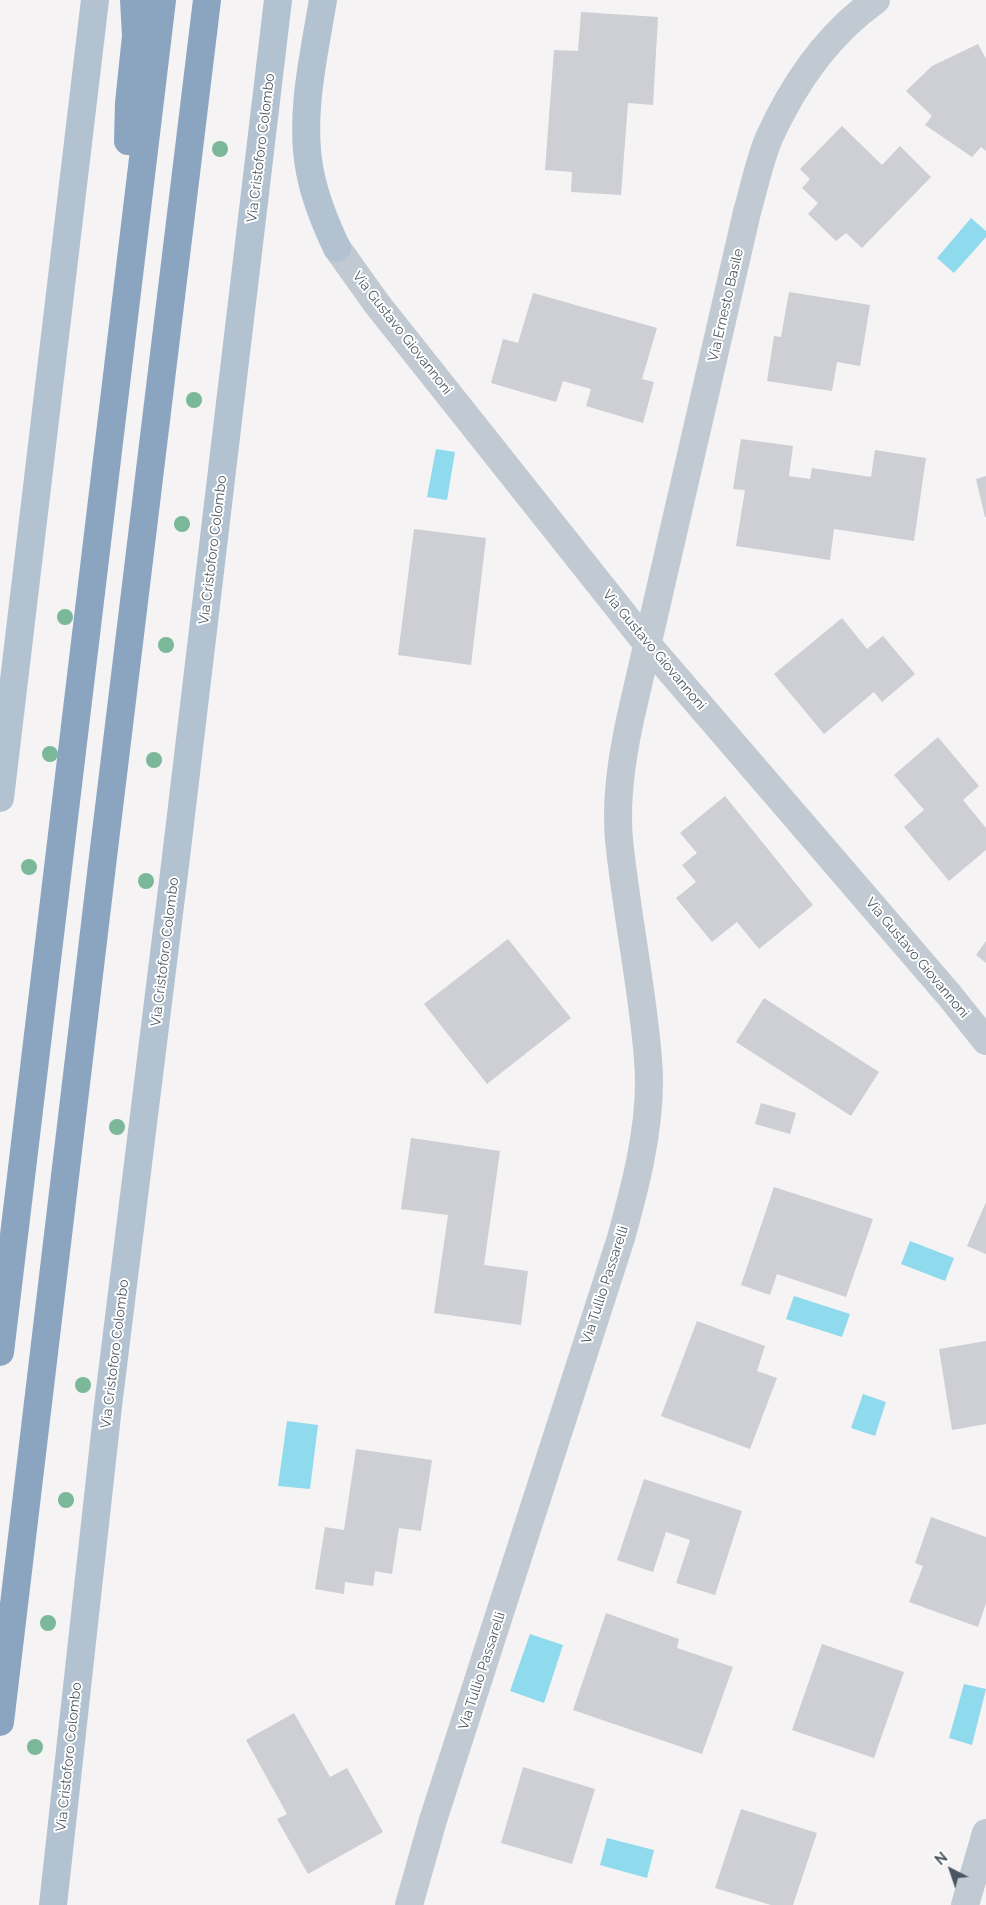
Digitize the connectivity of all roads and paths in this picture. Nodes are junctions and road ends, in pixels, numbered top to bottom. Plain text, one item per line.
1 (95, 0) edge
2 (134, 0) edge
3 (162, 0) edge
4 (207, 0) edge
5 (278, 0) edge
6 (323, 0) edge
7 (876, 0) edge
8 (337, 248) joint
9 (118, 357) junction
10 (648, 645) junction
11 (4, 724) edge
12 (0, 798) edge
13 (986, 1041) edge
14 (0, 1352) edge
15 (0, 1722) edge
16 (986, 1833) edge
17 (53, 1905) edge
18 (409, 1905) edge
19 (965, 1905) edge

1 - 11 main road
2 - 9 highway
3 - 9 highway
4 - 15 highway
5 - 17 main road, Via Cristoforo Colombo
6 - 8 main road
7 - 10 street, Via Ernesto Basile
8 - 10 street, Via Gustavo Giovannoni
9 - 14 highway
10 - 13 street, Via Gustavo Giovannoni
10 - 18 street, Via Tullio Passarelli
11 - 12 main road
16 - 19 street

